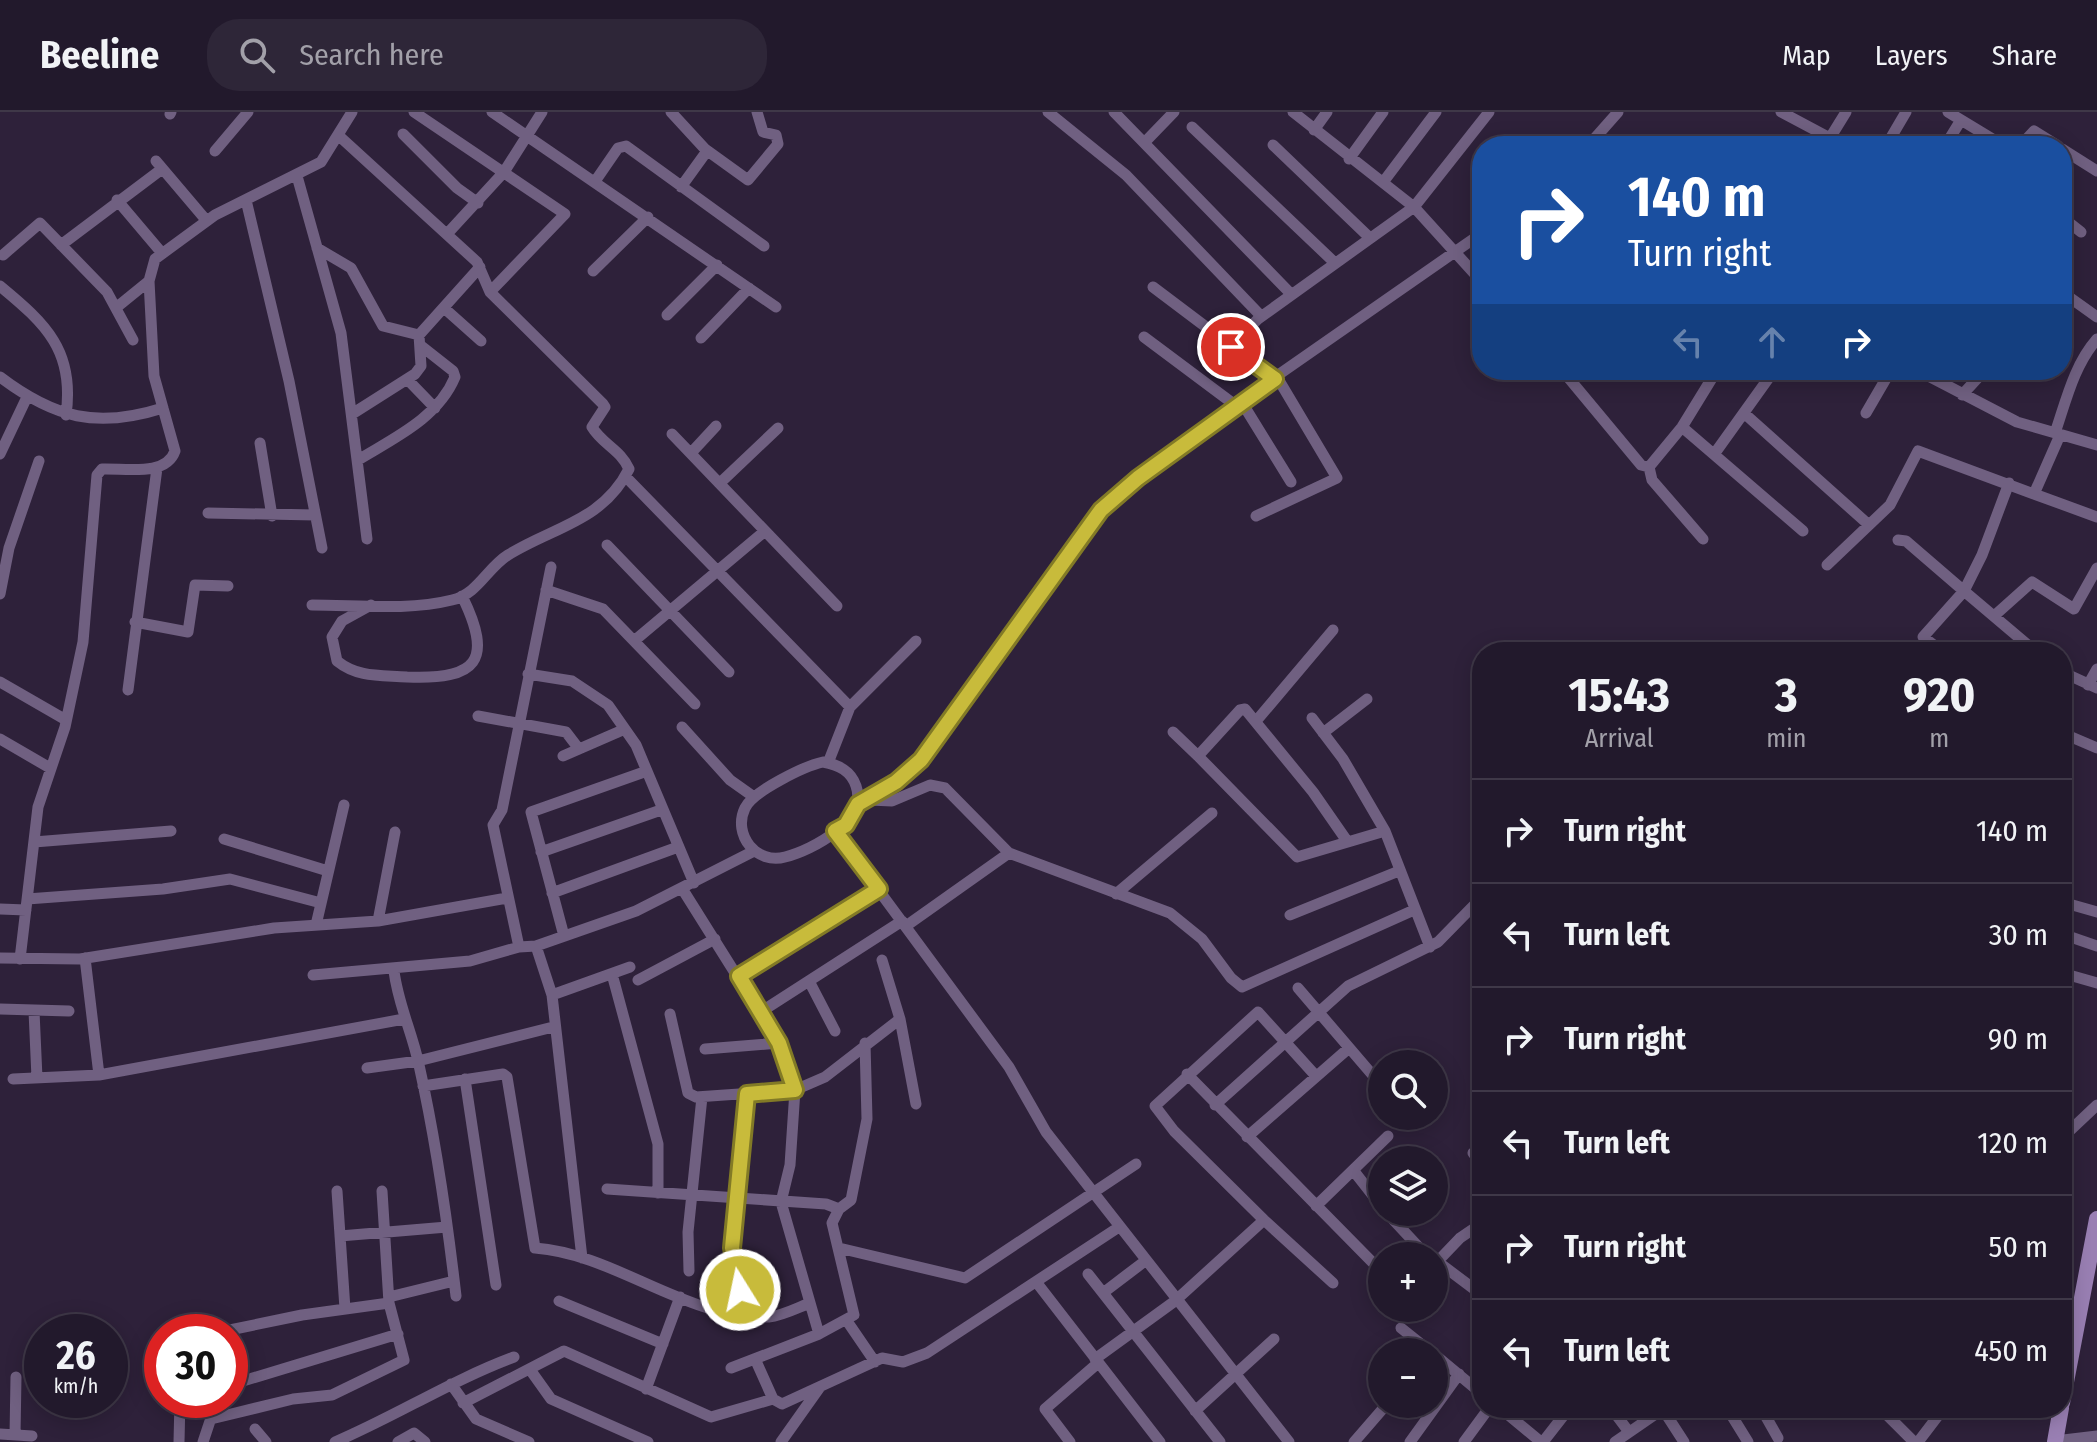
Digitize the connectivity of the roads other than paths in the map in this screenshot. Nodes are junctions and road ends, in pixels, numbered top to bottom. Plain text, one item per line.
1 (248, 112) edge
2 (352, 112) edge
3 (414, 112) edge
4 (542, 112) edge
5 (671, 112) edge
6 (757, 112) edge
7 (1048, 112) edge
8 (1114, 112) edge
9 (1174, 112) edge
10 (1293, 112) edge
11 (1327, 112) edge
12 (1383, 112) edge
13 (1436, 112) edge
14 (1489, 112) edge
15 (1618, 112) edge
16 (1781, 112) edge
17 (1846, 112) edge
18 (1906, 112) edge
19 (1948, 112) edge
20 (494, 113) edge
21 (1961, 120) junction
22 (1192, 127) dead end
23 (1314, 130) junction
24 (403, 134) dead end
25 (338, 135) junction
26 (526, 135) junction
27 (1597, 136) edge
28 (1826, 136) edge
29 (1831, 136) edge
30 (1892, 136) edge
31 (1951, 136) edge
32 (1987, 136) edge
33 (1145, 142) junction
34 (1273, 145) dead end
35 (215, 151) dead end
36 (707, 151) junction
37 (2072, 155) edge
38 (1349, 159) junction
39 (2097, 171) edge
40 (504, 172) junction
41 (297, 176) junction
42 (596, 180) junction
43 (1384, 181) junction
44 (681, 187) junction
45 (117, 200) junction
46 (246, 200) junction
47 (478, 203) junction
48 (1414, 207) junction
49 (648, 217) junction
50 (206, 220) junction
51 (2072, 225) edge
52 (2081, 232) dead end
53 (447, 234) junction
54 (1370, 238) junction
55 (1472, 240) edge
56 (61, 245) junction
57 (764, 246) dead end
58 (317, 248) junction
59 (161, 252) junction
60 (1455, 252) junction
61 (3, 255) dead end
62 (1335, 263) junction
63 (717, 265) junction
64 (480, 267) junction
65 (593, 271) dead end
66 (1472, 271) edge
67 (149, 281) junction
68 (0, 286) edge
69 (1153, 287) dead end
70 (749, 288) junction
71 (490, 292) junction
72 (1291, 294) junction
73 (2072, 299) edge
74 (117, 307) junction
75 (776, 307) dead end
76 (444, 308) junction
77 (667, 315) dead end
78 (1261, 316) junction
79 (2097, 317) edge
80 (1144, 337) dead end
81 (701, 338) dead end
82 (2097, 339) edge
83 (133, 340) dead end
84 (420, 340) junction
85 (481, 341) dead end
86 (1231, 347) junction
87 (0, 377) edge
88 (1276, 378) junction
89 (407, 379) junction
90 (1570, 380) edge
91 (1711, 380) edge
92 (1767, 380) edge
93 (1885, 380) edge
94 (1935, 380) edge
95 (1976, 380) edge
96 (1962, 395) junction
97 (27, 397) junction
98 (1238, 403) junction
99 (163, 408) junction
100 (435, 408) junction
101 (1866, 413) dead end
102 (352, 414) junction
103 (1745, 414) junction
104 (66, 415) junction
105 (716, 426) dead end
106 (1682, 427) junction
107 (778, 428) dead end
108 (672, 434) dead end
109 (2057, 434) junction
110 (260, 443) dead end
111 (2097, 445) edge
112 (691, 453) junction
113 (1715, 453) junction
114 (0, 454) edge
115 (358, 460) junction
116 (39, 461) dead end
117 (1649, 467) junction
118 (157, 468) junction
119 (625, 476) junction
120 (1291, 482) dead end
121 (720, 483) junction
122 (2009, 483) junction
123 (2034, 494) junction
124 (208, 513) dead end
125 (315, 515) junction
126 (272, 516) junction
127 (1256, 516) dead end
128 (2097, 517) edge
129 (1869, 525) junction
130 (765, 531) junction
131 (1803, 531) dead end
132 (367, 539) dead end
133 (1703, 539) dead end
134 (1898, 540) dead end
135 (607, 545) dead end
136 (4, 546) edge
137 (322, 548) dead end
138 (1827, 565) dead end
139 (551, 567) dead end
140 (2097, 568) edge
141 (717, 571) junction
142 (228, 586) dead end
143 (546, 590) junction
144 (1964, 591) junction
145 (0, 594) edge
146 (462, 596) junction
147 (312, 605) dead end
148 (371, 605) junction
149 (837, 606) dead end
150 (670, 611) junction
151 (1994, 616) junction
152 (135, 622) junction
153 (1333, 630) dead end
154 (634, 641) junction
155 (916, 641) dead end
156 (1930, 642) edge
157 (2024, 642) edge
158 (2097, 669) edge
159 (729, 672) dead end
160 (528, 674) junction
161 (2072, 677) edge
162 (0, 682) edge
163 (2093, 686) edge
164 (128, 690) dead end
165 (1367, 699) dead end
166 (695, 704) dead end
167 (850, 707) junction
168 (478, 716) dead end
169 (1312, 718) dead end
170 (66, 720) junction
171 (1257, 720) junction
172 (519, 723) junction
173 (682, 727) dead end
174 (625, 729) junction
175 (1173, 732) dead end
176 (1323, 733) junction
177 (2072, 737) edge
178 (0, 739) edge
179 (2097, 748) edge
180 (579, 749) junction
181 (563, 756) dead end
182 (1198, 756) junction
183 (828, 763) junction
184 (50, 768) junction
185 (647, 771) junction
186 (754, 797) junction
187 (870, 800) junction
188 (858, 804) junction
189 (344, 805) dead end
190 (661, 810) junction
191 (1212, 813) dead end
192 (171, 831) dead end
193 (835, 831) junction
194 (1385, 831) junction
195 (395, 832) dead end
196 (224, 839) dead end
197 (1347, 841) junction
198 (34, 842) junction
199 (678, 847) junction
200 (754, 851) junction
201 (541, 852) junction
202 (1009, 853) junction
203 (328, 871) junction
204 (1399, 871) junction
205 (688, 886) junction
206 (879, 889) junction
207 (552, 893) junction
208 (1116, 894) junction
209 (507, 898) junction
210 (321, 903) junction
211 (26, 904) junction
212 (2072, 905) edge
213 (1472, 907) edge
214 (0, 909) edge
215 (1414, 910) junction
216 (2097, 912) edge
217 (1290, 915) dead end
218 (378, 921) junction
219 (904, 924) junction
220 (316, 925) junction
221 (564, 936) junction
222 (2072, 937) edge
223 (715, 939) junction
224 (536, 946) junction
225 (2097, 946) edge
226 (519, 947) junction
227 (1430, 947) junction
228 (0, 958) edge
229 (85, 958) junction
230 (20, 959) junction
231 (882, 960) dead end
232 (630, 967) dead end
233 (394, 971) junction
234 (612, 974) junction
235 (313, 975) dead end
236 (739, 976) junction
237 (2072, 976) edge
238 (638, 980) dead end
239 (809, 981) junction
240 (2097, 983) edge
241 (1298, 988) dead end
242 (552, 995) junction
243 (0, 1009) edge
244 (34, 1011) junction
245 (69, 1011) dead end
246 (762, 1011) junction
247 (1318, 1012) junction
248 (670, 1014) dead end
249 (404, 1019) junction
250 (900, 1019) junction
251 (553, 1027) junction
252 (835, 1031) dead end
253 (1285, 1042) junction
254 (779, 1043) junction
255 (865, 1043) junction
256 (1349, 1048) junction
257 (705, 1049) dead end
258 (418, 1061) junction
259 (367, 1068) dead end
260 (1368, 1070) edge
261 (1187, 1074) junction
262 (99, 1075) junction
263 (1315, 1075) junction
264 (37, 1078) junction
265 (13, 1079) dead end
266 (465, 1079) junction
267 (423, 1086) junction
268 (795, 1090) junction
269 (747, 1094) junction
270 (702, 1097) junction
271 (916, 1104) dead end
272 (1215, 1105) junction
273 (2097, 1105) edge
274 (2072, 1129) edge
275 (1388, 1136) dead end
276 (1247, 1137) junction
277 (1136, 1164) dead end
278 (1353, 1170) junction
279 (607, 1189) dead end
280 (1368, 1189) edge
281 (337, 1191) dead end
282 (382, 1191) dead end
283 (658, 1193) junction
284 (1092, 1193) junction
285 (692, 1194) junction
286 (735, 1197) junction
287 (781, 1202) junction
288 (1316, 1206) junction
289 (839, 1209) junction
290 (2097, 1219) edge
291 (1264, 1220) junction
292 (1400, 1226) edge
293 (447, 1227) junction
294 (1119, 1227) junction
295 (1472, 1230) edge
296 (384, 1231) junction
297 (340, 1236) junction
298 (1416, 1242) edge
299 (1448, 1247) edge
300 (839, 1248) junction
301 (582, 1258) junction
302 (1368, 1258) edge
303 (1145, 1261) junction
304 (1448, 1270) edge
305 (689, 1271) dead end
306 (1088, 1274) dead end
307 (454, 1281) junction
308 (1037, 1283) junction
309 (1333, 1283) dead end
310 (496, 1285) dead end
311 (1472, 1288) edge
312 (1103, 1293) junction
313 (456, 1296) dead end
314 (680, 1297) junction
315 (389, 1300) junction
316 (559, 1301) dead end
317 (1175, 1301) junction
318 (810, 1303) junction
319 (2072, 1303) edge
320 (345, 1309) junction
321 (744, 1313) junction
322 (847, 1321) junction
323 (248, 1327) edge
324 (1401, 1328) dead end
325 (1133, 1333) junction
326 (398, 1334) junction
327 (819, 1334) junction
328 (1413, 1338) edge
329 (1274, 1339) dead end
330 (663, 1344) junction
331 (514, 1357) dead end
332 (756, 1361) junction
333 (1096, 1361) junction
334 (875, 1362) junction
335 (1448, 1366) edge
336 (731, 1368) dead end
337 (531, 1371) junction
338 (1459, 1374) junction
339 (1235, 1375) junction
340 (16, 1377) dead end
341 (248, 1380) edge
342 (451, 1384) junction
343 (1472, 1385) edge
344 (820, 1387) junction
345 (646, 1389) junction
346 (773, 1399) junction
347 (463, 1403) junction
348 (1195, 1411) junction
349 (180, 1418) edge
350 (1375, 1418) edge
351 (1482, 1418) edge
352 (1512, 1418) edge
353 (1562, 1418) edge
354 (1615, 1418) edge
355 (1651, 1418) edge
356 (1669, 1418) edge
357 (1733, 1418) edge
358 (1767, 1418) edge
359 (1892, 1418) edge
360 (1936, 1418) edge
361 (2060, 1418) edge
362 (211, 1419) joint
363 (255, 1429) dead end
364 (0, 1434) edge
365 (15, 1435) junction
366 (32, 1436) dead end
367 (2097, 1436) edge
368 (1623, 1438) edge
369 (1778, 1438) dead end
370 (1919, 1441) edge
371 (2055, 1441) edge
372 (179, 1442) edge
373 (203, 1442) edge
374 (266, 1442) edge
375 (335, 1442) edge
376 (398, 1442) edge
377 (425, 1442) edge
378 (529, 1442) edge
379 (648, 1442) edge
380 (781, 1442) edge
381 (1070, 1442) edge
382 (1160, 1442) edge
383 (1220, 1442) edge
384 (1289, 1442) edge
385 (1354, 1442) edge
386 (1410, 1442) edge
387 (1464, 1442) edge
388 (1542, 1442) edge
389 (1684, 1442) edge
390 (1748, 1442) edge

1 - 35 street
2 - 25 street
3 - 40 street
4 - 26 street
5 - 36 street
6 - 36 street
7 - 78 street
8 - 33 street
9 - 33 street
10 - 23 street
11 - 23 street
12 - 38 street
13 - 43 street
14 - 48 street
15 - 27 street
16 - 28 street
17 - 29 street
18 - 30 street
19 - 21 street
20 - 26 street
21 - 31 street
21 - 32 street
22 - 62 street
23 - 38 street
24 - 47 street
25 - 41 street
25 - 53 street
26 - 40 street
26 - 42 street
33 - 72 street
34 - 54 street
36 - 44 street
37 - 39 street
38 - 43 street
40 - 47 street
40 - 71 street
41 - 46 street
41 - 58 street
42 - 44 street
42 - 49 street
43 - 48 street
44 - 57 street
45 - 50 street
45 - 56 street
45 - 59 street
46 - 50 street
46 - 125 street
47 - 53 street
48 - 54 street
48 - 60 street
49 - 63 street
49 - 65 street
50 - 59 street
51 - 52 street
53 - 64 street
54 - 62 street
55 - 60 street
56 - 61 street
56 - 74 street
58 - 84 street
58 - 102 street
59 - 67 street
60 - 66 street
60 - 88 street
62 - 72 street
63 - 70 street
63 - 77 street
64 - 71 street
64 - 76 street
67 - 74 street
67 - 99 street
68 - 104 street
69 - 86 street
70 - 75 street
70 - 81 street
71 - 119 street
72 - 78 street
73 - 79 street
74 - 83 street
76 - 84 street
76 - 85 street
78 - 86 street
80 - 98 street
82 - 109 street
84 - 89 street
84 - 100 street
86 - 88 street
87 - 97 street
88 - 98 street
88 - 127 street
89 - 100 street
89 - 102 street
90 - 117 street
91 - 106 street
92 - 103 street
93 - 101 street
94 - 96 street
95 - 96 street
96 - 109 street
97 - 104 street
97 - 114 street
98 - 120 street
98 - 187 street
99 - 104 street
99 - 118 street
100 - 115 street
102 - 115 street
103 - 113 street
103 - 129 street
105 - 112 street
106 - 113 street
106 - 117 street
107 - 121 street
108 - 112 street
109 - 111 street
109 - 123 street
110 - 126 street
112 - 121 street
113 - 131 street
115 - 132 street
116 - 136 street
117 - 133 street
118 - 152 street
118 - 170 street
119 - 141 street
119 - 146 street
121 - 130 street
122 - 123 street
122 - 129 street
122 - 144 street
123 - 128 street
124 - 126 street
125 - 126 street
125 - 137 street
129 - 138 street
130 - 141 street
130 - 149 street
134 - 144 street
135 - 150 street
136 - 145 street
139 - 143 street
140 - 151 street
141 - 150 street
141 - 167 street
142 - 152 street
143 - 154 street
143 - 160 street
144 - 151 street
144 - 156 street
146 - 148 street
146 - 148 street
147 - 148 street
150 - 154 street
150 - 159 street
151 - 157 street
152 - 164 street
153 - 171 street
154 - 166 street
155 - 167 street
158 - 163 street
160 - 172 street
160 - 174 street
161 - 163 street
162 - 170 street
165 - 176 street
167 - 183 street
168 - 172 street
169 - 176 street
170 - 184 street
171 - 182 street
171 - 197 street
172 - 180 street
172 - 209 street
173 - 186 street
174 - 180 street
174 - 185 street
175 - 182 street
176 - 194 street
177 - 179 street
178 - 184 street
180 - 181 street
182 - 197 street
183 - 186 street
183 - 188 street
184 - 198 street
185 - 190 street
185 - 201 street
186 - 200 street
187 - 188 street
187 - 202 street
188 - 193 street
189 - 203 street
190 - 199 street
190 - 201 street
191 - 208 street
192 - 198 street
193 - 200 street
193 - 206 street
194 - 197 street
194 - 204 street
195 - 218 street
196 - 203 street
198 - 211 street
199 - 205 street
199 - 207 street
200 - 205 street
201 - 207 street
202 - 208 street
202 - 219 street
203 - 210 street
204 - 215 street
204 - 217 street
205 - 221 street
205 - 223 street
206 - 219 street
206 - 236 street
207 - 221 street
208 - 215 street
209 - 218 street
209 - 226 street
210 - 211 street
210 - 220 street
211 - 214 street
211 - 230 street
212 - 216 street
213 - 227 street
215 - 227 street
218 - 220 street
219 - 239 street
219 - 284 street
220 - 229 street
221 - 224 street
222 - 225 street
223 - 236 street
223 - 238 street
224 - 226 street
224 - 242 street
226 - 233 street
227 - 247 street
228 - 230 street
229 - 230 street
229 - 262 street
231 - 250 street
232 - 234 street
233 - 235 street
233 - 249 street
234 - 242 street
234 - 283 street
236 - 246 street
237 - 240 street
239 - 246 street
239 - 252 street
241 - 247 street
242 - 251 street
243 - 244 street
244 - 245 street
244 - 264 street
246 - 254 street
247 - 253 street
247 - 256 street
248 - 270 street
249 - 258 street
249 - 262 street
250 - 255 street
250 - 271 street
251 - 258 street
251 - 301 street
253 - 261 street
253 - 263 street
253 - 272 street
254 - 257 street
254 - 268 street
255 - 268 street
255 - 289 street
256 - 260 street
256 - 263 street
258 - 259 street
258 - 267 street
261 - 272 street
261 - 291 street
262 - 264 street
263 - 276 street
264 - 265 street
266 - 267 street
266 - 301 street
266 - 310 street
267 - 293 street
268 - 269 street
268 - 287 street
269 - 270 street
269 - 286 street
270 - 285 street
272 - 276 street
273 - 274 street
275 - 278 street
276 - 288 street
277 - 284 street
278 - 280 street
278 - 288 street
279 - 283 street
281 - 297 street
282 - 296 street
283 - 285 street
284 - 294 street
284 - 300 street
285 - 286 street
285 - 305 street
286 - 287 street
286 - 321 street
287 - 289 street
287 - 318 street
288 - 302 street
289 - 300 street
290 - 319 main road
291 - 309 street
291 - 317 street
292 - 298 street
293 - 296 street
293 - 307 street
294 - 303 street
294 - 308 street
295 - 299 street
296 - 297 street
296 - 315 street
297 - 320 street
300 - 322 street
301 - 314 street
303 - 312 street
303 - 317 street
304 - 311 street
306 - 312 street
307 - 313 street
307 - 315 street
308 - 333 street
308 - 334 street
312 - 325 street
314 - 321 street
314 - 330 street
315 - 320 street
315 - 326 street
316 - 330 street
317 - 325 street
317 - 339 street
318 - 321 street
318 - 327 street
320 - 323 street
322 - 327 street
322 - 334 street
324 - 328 street
325 - 333 street
325 - 348 street
326 - 341 street
326 - 362 street
327 - 332 street
329 - 339 street
330 - 345 street
331 - 342 street
332 - 336 street
332 - 346 street
333 - 381 street
333 - 382 street
334 - 344 street
335 - 338 street
337 - 345 street
337 - 347 street
337 - 379 street
338 - 343 street
338 - 386 street
339 - 348 street
339 - 384 street
340 - 365 street
342 - 347 street
342 - 375 street
344 - 346 street
344 - 380 street
345 - 346 street
347 - 378 street
348 - 383 street
349 - 372 street
350 - 385 street
351 - 387 street
352 - 388 street
353 - 388 street
354 - 368 street
355 - 368 street
356 - 389 street
357 - 390 street
358 - 369 street
359 - 370 street
360 - 370 street
361 - 371 main road
362 - 373 street
363 - 374 street
364 - 365 street
365 - 366 street
367 - 371 street
376 - 377 street

